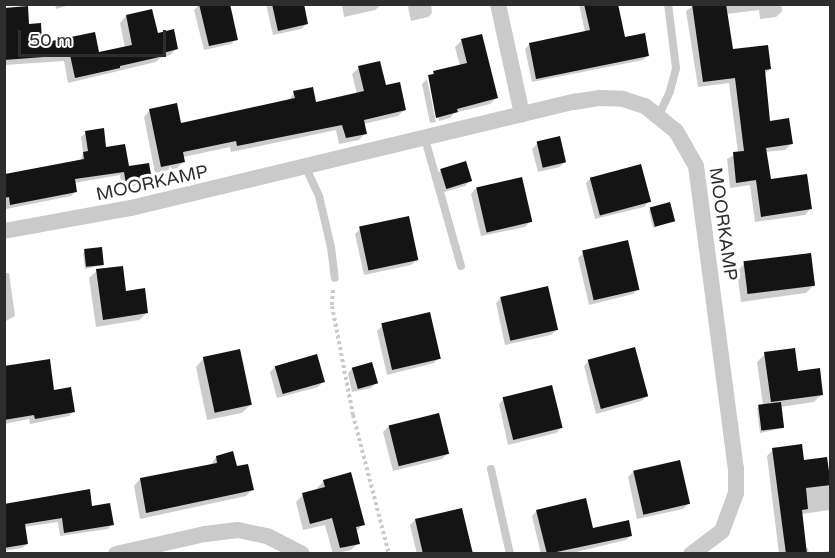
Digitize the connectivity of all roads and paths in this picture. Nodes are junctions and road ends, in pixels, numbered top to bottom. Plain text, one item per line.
1 (498, 4) edge
2 (668, 4) edge
3 (522, 114) junction
4 (659, 115) junction
5 (425, 139) junction
6 (306, 168) junction
7 (4, 231) edge
8 (461, 266) dead end
9 (335, 278) joint
10 (491, 469) dead end
11 (116, 554) edge
12 (302, 554) edge
13 (388, 554) edge
14 (510, 554) edge
15 (692, 554) edge

1 - 3 street
2 - 4 lane
3 - 4 street, MOORKAMP
3 - 5 street, MOORKAMP
4 - 15 street, MOORKAMP
5 - 6 street, MOORKAMP
5 - 8 lane
6 - 7 street, MOORKAMP
6 - 9 lane
9 - 13 path
10 - 14 lane
11 - 12 street

